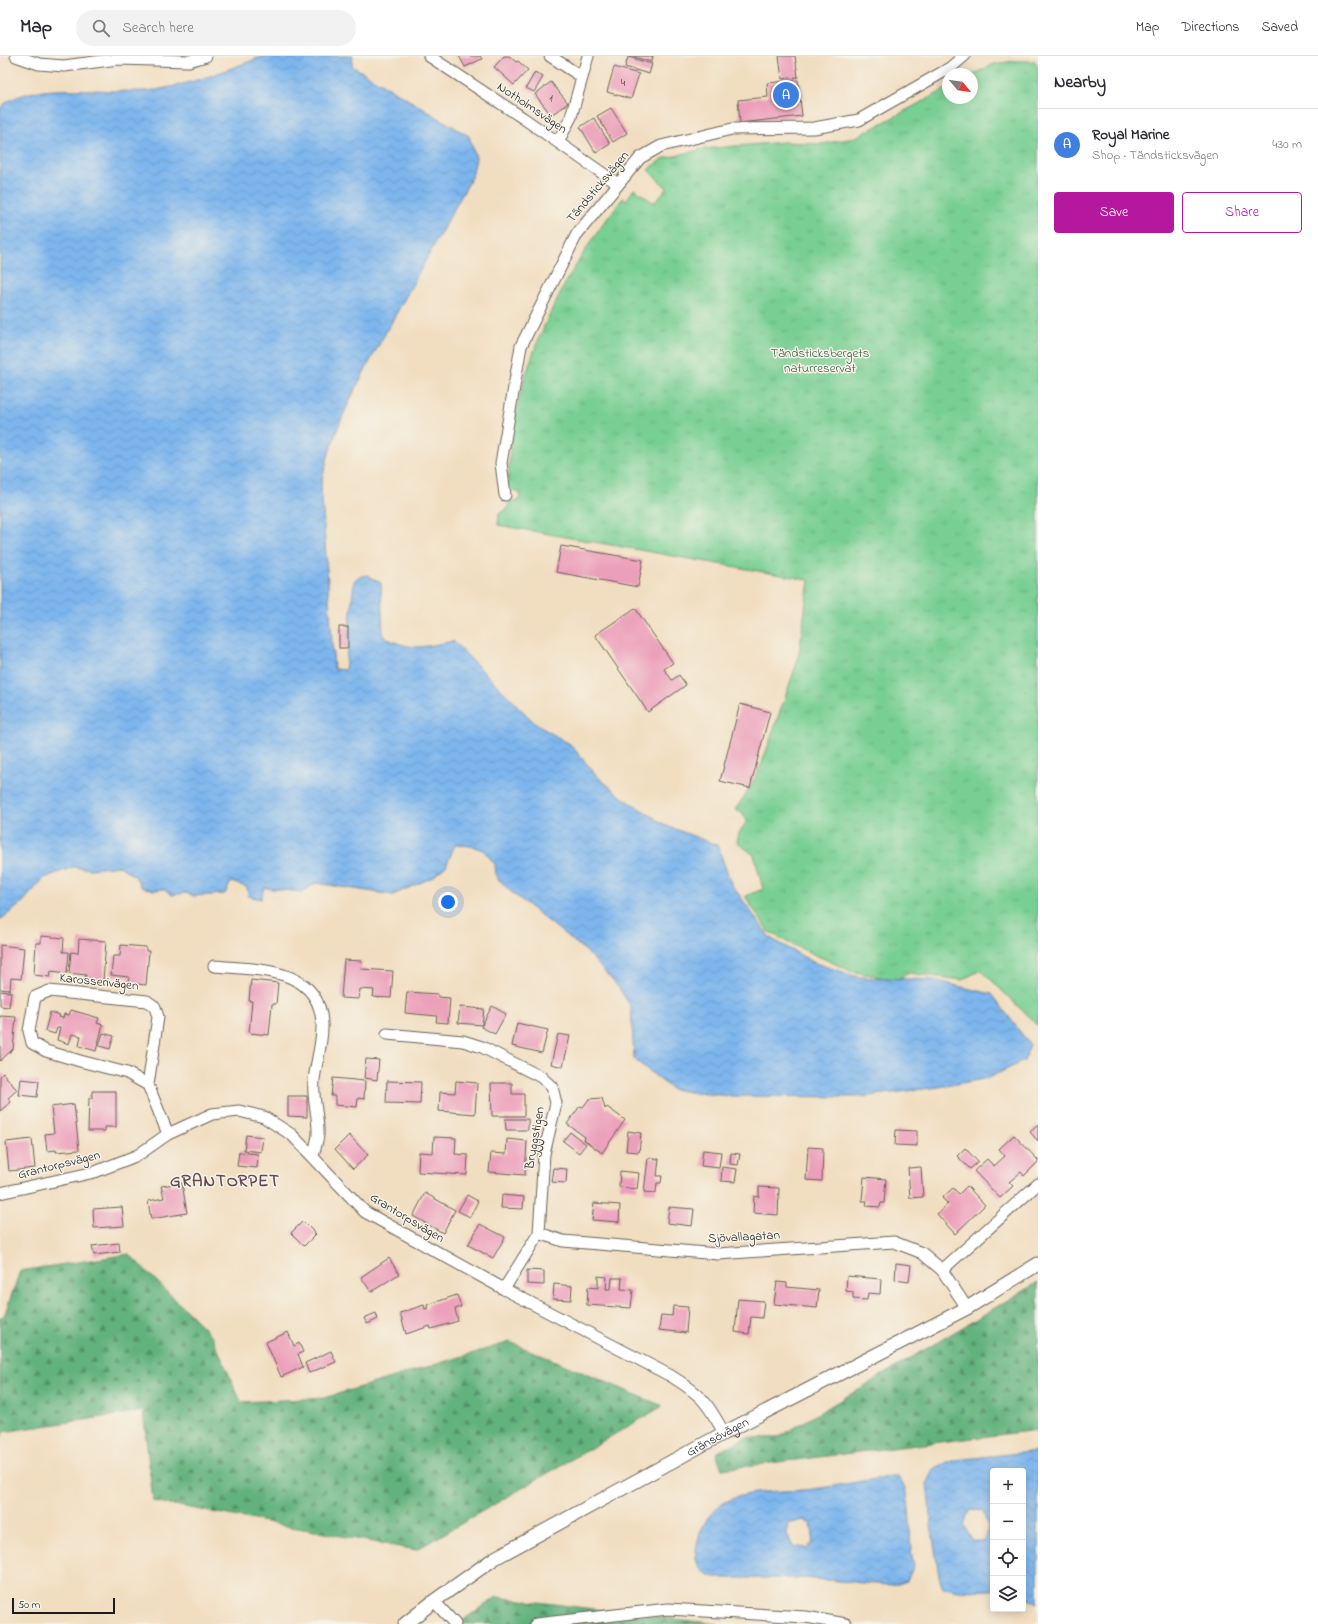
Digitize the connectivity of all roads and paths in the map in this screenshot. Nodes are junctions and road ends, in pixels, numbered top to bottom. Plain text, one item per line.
1 (16, 56) edge
2 (206, 56) edge
3 (429, 56) edge
4 (550, 56) edge
5 (588, 56) edge
6 (964, 56) edge
7 (582, 77) junction
8 (558, 142) junction
9 (618, 184) junction
10 (505, 495) dead end
11 (214, 966) dead end
12 (387, 1034) dead end
13 (148, 1085) junction
14 (168, 1134) junction
15 (313, 1156) junction
16 (1038, 1184) edge
17 (0, 1193) edge
18 (539, 1233) junction
19 (1038, 1264) edge
20 (942, 1270) junction
21 (504, 1289) junction
22 (967, 1308) junction
23 (724, 1433) junction
24 (434, 1600) junction
25 (405, 1624) edge
26 (455, 1624) edge
27 (536, 1624) edge
28 (846, 1624) edge

1 - 2 street
3 - 8 street, Notholmsvägen
4 - 7 street
5 - 7 street
6 - 9 street, Tändsticksvägen
7 - 8 street
8 - 9 street, Notholmsvägen
9 - 10 street, Tändsticksvägen
11 - 15 street
12 - 18 street, Bryggstigen
13 - 13 street, Karosserivägen
13 - 14 street
14 - 15 street, Grantorpsvägen
14 - 17 street, Grantorpsvägen
15 - 21 street, Grantorpsvägen
16 - 20 street
18 - 20 street, Sjövallagatan
18 - 21 street, Bryggstigen
19 - 22 street, Gränsövägen
20 - 22 street, Sjövallagatan
21 - 23 street, Grantorpsvägen
22 - 23 street, Gränsövägen
23 - 24 street, Gränsövägen
24 - 25 street, Gränsövägen
24 - 26 street
27 - 28 street

